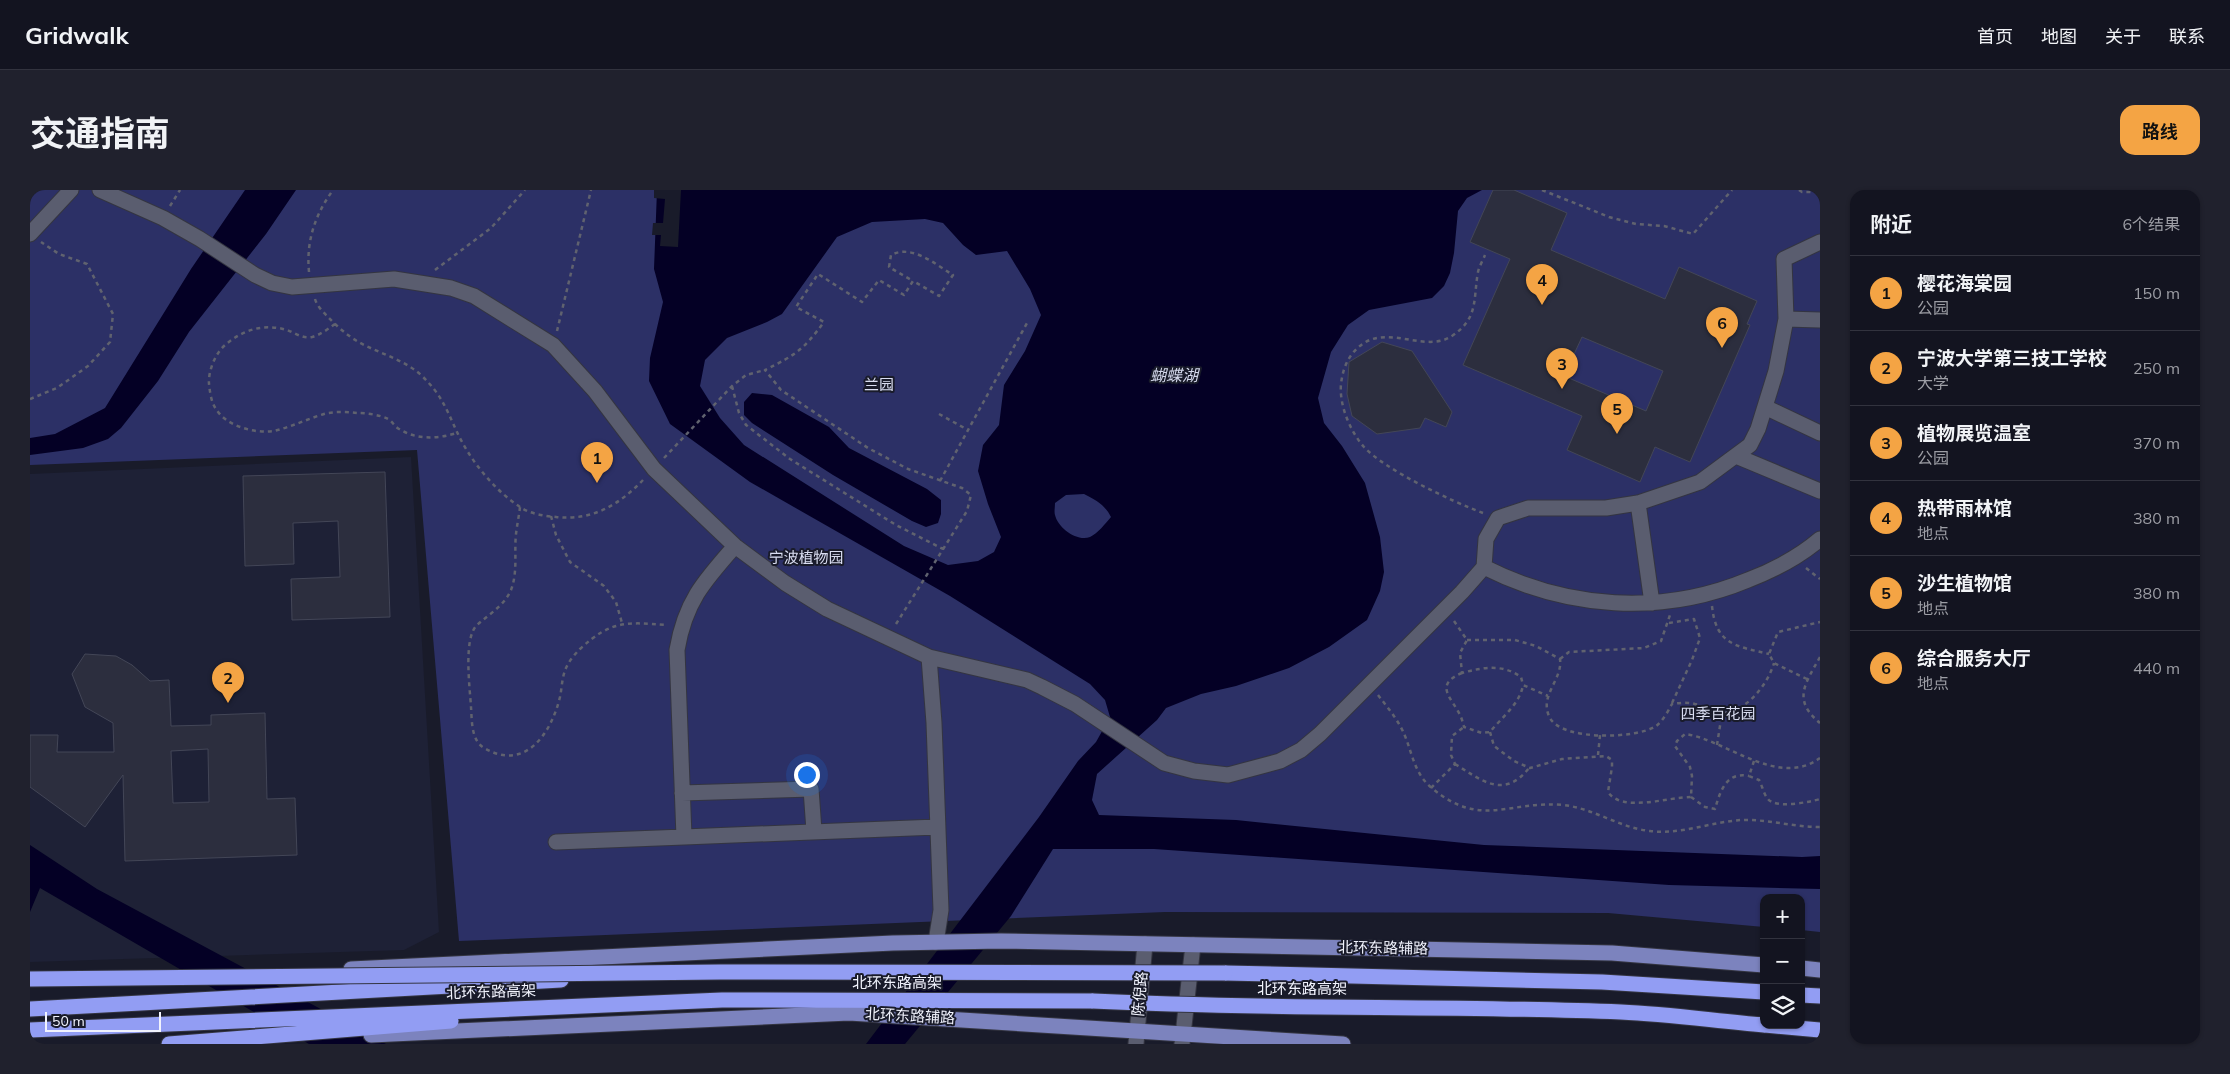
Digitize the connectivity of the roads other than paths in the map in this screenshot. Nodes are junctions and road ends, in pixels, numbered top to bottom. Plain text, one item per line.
1 (71, 190) edge
2 (100, 190) edge
3 (31, 233) edge
4 (1820, 242) edge
5 (1786, 318) junction
6 (1820, 320) edge
7 (1765, 407) junction
8 (1820, 433) edge
9 (1736, 456) junction
10 (1820, 491) edge
11 (1638, 503) junction
12 (1820, 539) edge
13 (735, 546) junction
14 (1484, 567) junction
15 (1652, 603) junction
16 (930, 657) junction
17 (682, 793) junction
18 (937, 826) junction
19 (814, 831) junction
20 (684, 837) junction
21 (556, 842) dead end
22 (936, 942) junction
23 (1144, 944) junction
24 (1193, 945) junction
25 (1760, 965) edge
26 (1805, 968) edge
27 (1820, 970) edge
28 (720, 972) junction
29 (30, 979) edge
30 (30, 985) edge
31 (1760, 992) edge
32 (1805, 995) edge
33 (1820, 996) edge
34 (722, 1000) junction
35 (30, 1009) edge
36 (1760, 1025) edge
37 (1805, 1029) edge
38 (30, 1030) edge
39 (1820, 1030) edge
40 (1136, 1037) edge
41 (1183, 1039) edge
42 (169, 1044) edge
43 (196, 1044) edge
44 (1342, 1044) edge

1 - 3 street
2 - 13 street
4 - 5 street
5 - 6 street
5 - 7 street
7 - 8 street
7 - 9 street
9 - 10 street
9 - 11 street
11 - 14 street
11 - 15 street
12 - 15 street
13 - 16 street
13 - 17 street
14 - 15 street
14 - 16 street
16 - 18 street
17 - 19 street
17 - 20 street
18 - 19 street
18 - 22 street
19 - 20 street
20 - 21 street
22 - 23 main road, 北环东路辅路
22 - 30 main road, 北环东路辅路, bridge
23 - 24 main road, 北环东路辅路
23 - 40 street, 陈倪路
24 - 25 main road, 北环东路辅路
24 - 41 street
26 - 27 main road
28 - 29 highway, bridge
28 - 31 highway, 北环东路高架, bridge
28 - 35 highway, 北环东路高架, bridge
32 - 33 highway
34 - 36 highway, 北环东路高架, bridge
34 - 38 highway, 北环东路高架
34 - 42 highway
37 - 39 highway, 北环东路高架
40 - 41 main road, 北环东路辅路
40 - 43 main road, 北环东路辅路
41 - 44 main road, 北环东路辅路

